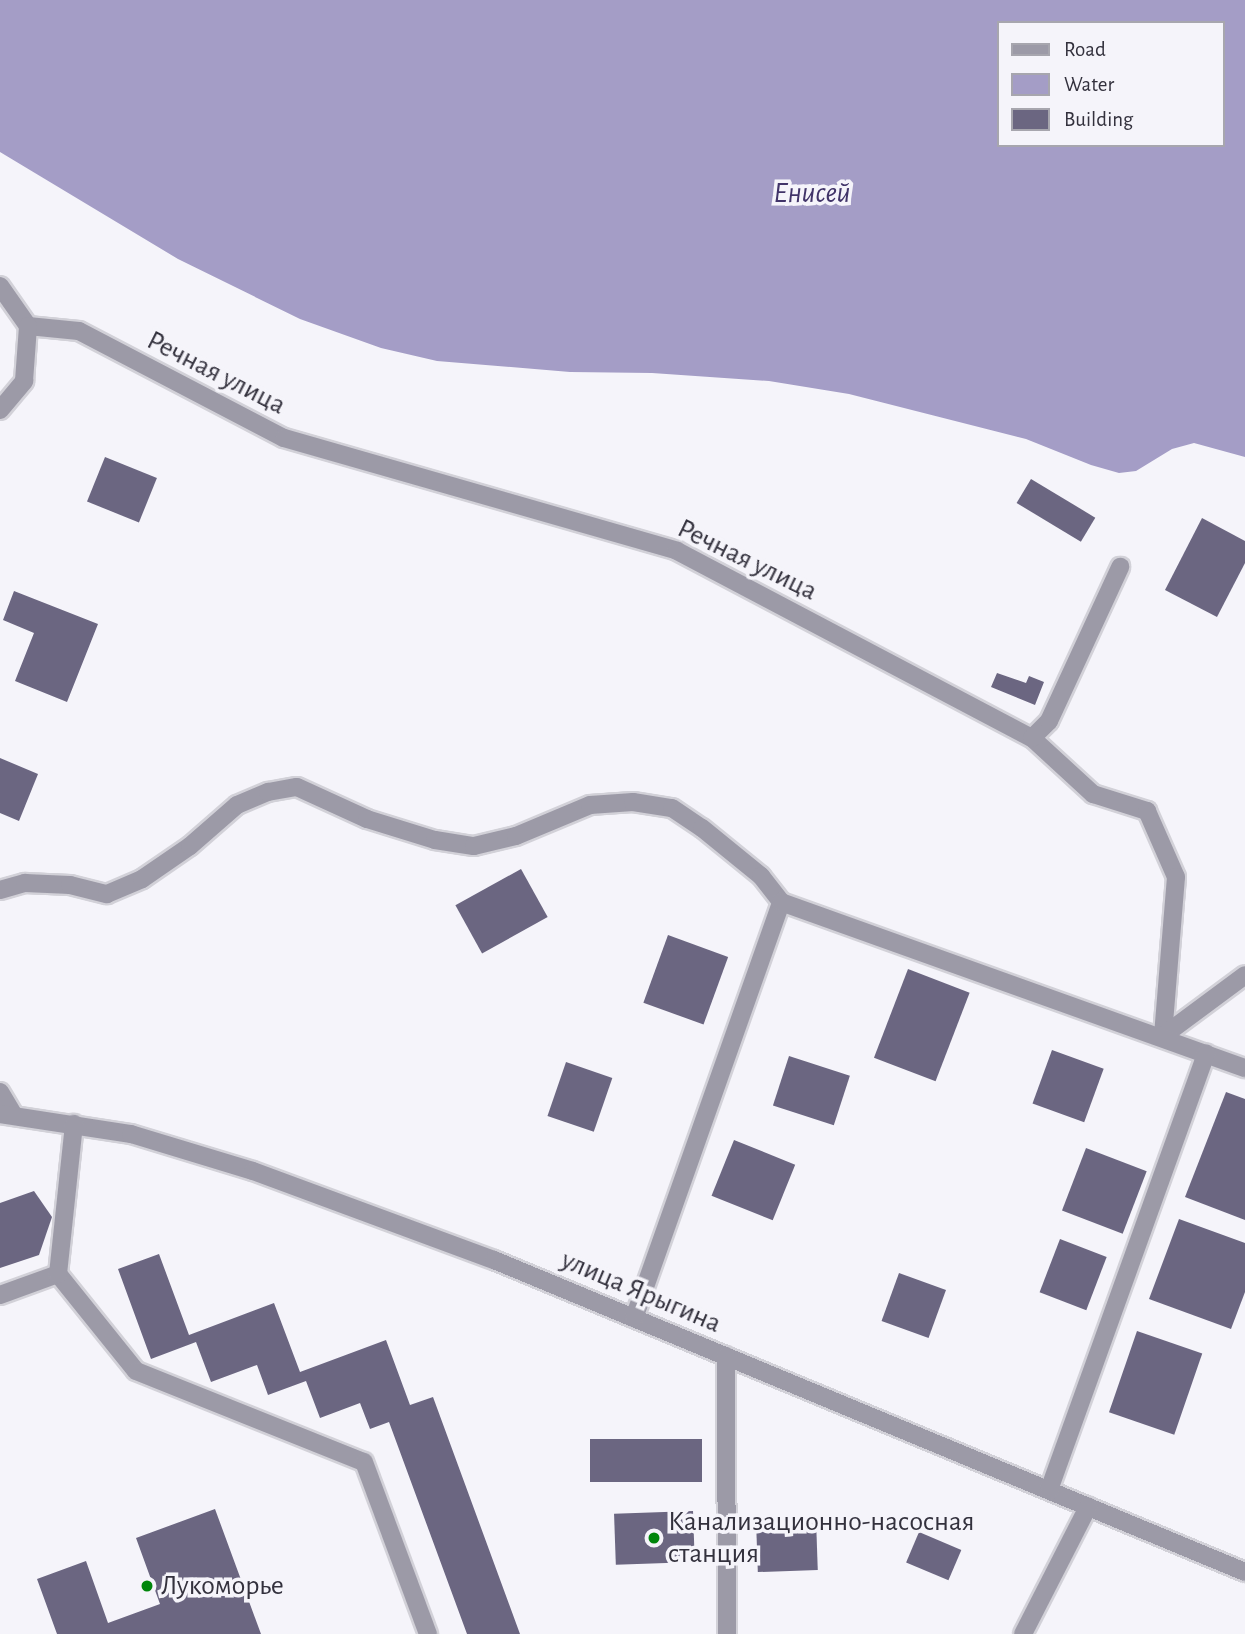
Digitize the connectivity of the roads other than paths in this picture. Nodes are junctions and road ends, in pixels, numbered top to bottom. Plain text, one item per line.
1 (0, 286) edge
2 (28, 326) junction
3 (0, 410) edge
4 (1120, 567) dead end
5 (1032, 738) junction
6 (0, 890) edge
7 (781, 902) junction
8 (1245, 975) edge
9 (1163, 1036) junction
10 (1206, 1053) junction
11 (1245, 1068) edge
12 (0, 1092) edge
13 (6, 1114) edge
14 (74, 1124) junction
15 (58, 1274) junction
16 (0, 1295) edge
17 (634, 1318) junction
18 (726, 1356) junction
19 (1049, 1490) junction
20 (1088, 1507) junction
21 (1245, 1572) edge
22 (428, 1634) edge
23 (727, 1634) edge
24 (1023, 1634) edge

1 - 2 street
2 - 3 street
2 - 5 street, Речная улица
4 - 5 street
5 - 9 street, Речная улица
6 - 7 street
7 - 9 street
7 - 17 street
8 - 9 street
9 - 10 street
10 - 11 street
10 - 19 street
12 - 13 street
13 - 14 street, улица Ярыгина
14 - 15 street
14 - 17 street, улица Ярыгина
15 - 16 street
15 - 22 street
17 - 18 street, улица Ярыгина
18 - 19 street, улица Ярыгина
18 - 23 street
19 - 20 street, улица Ярыгина
20 - 21 street, улица Ярыгина
20 - 24 street

